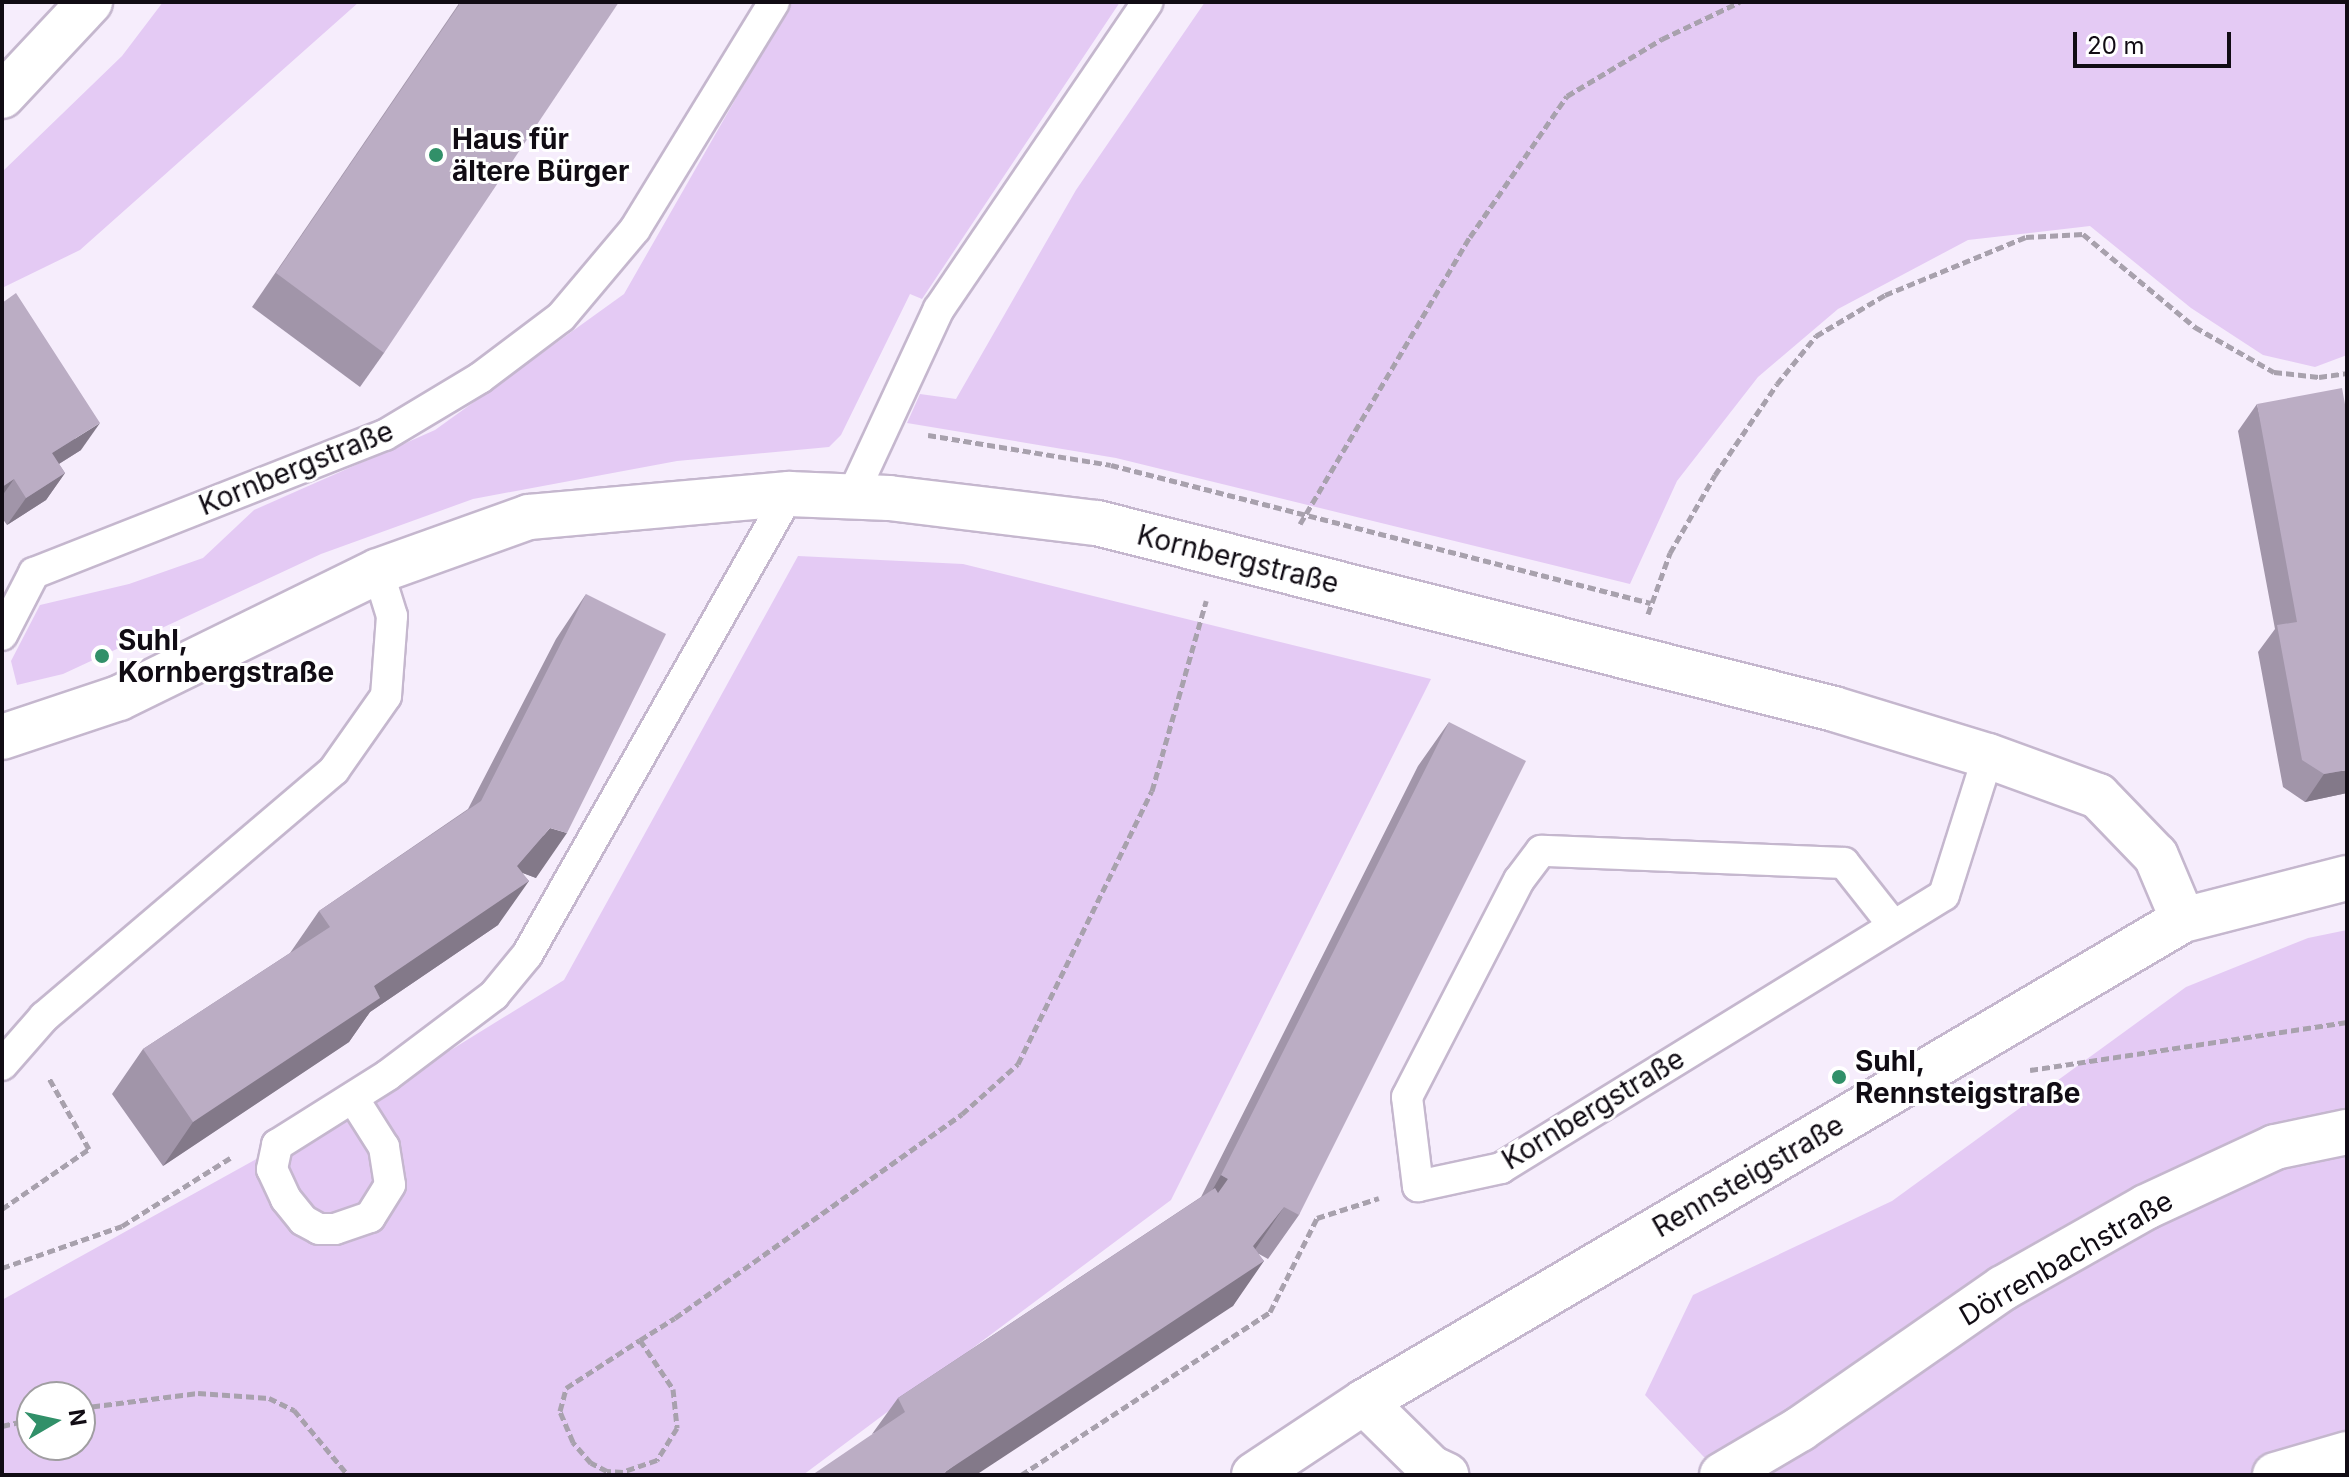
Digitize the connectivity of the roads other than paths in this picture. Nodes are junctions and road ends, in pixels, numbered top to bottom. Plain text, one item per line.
1 (90, 2) edge
2 (774, 2) edge
3 (1148, 2) edge
4 (2, 96) edge
5 (789, 494) junction
6 (852, 496) junction
7 (378, 571) junction
8 (2, 635) edge
9 (2, 737) edge
10 (1988, 756) junction
11 (2347, 878) edge
12 (2183, 920) junction
13 (1893, 925) junction
14 (2, 1065) edge
15 (353, 1098) junction
16 (2347, 1132) edge
17 (1364, 1402) junction
18 (2347, 1454) edge
19 (1254, 1475) edge
20 (1446, 1475) edge
21 (1722, 1475) edge
22 (2275, 1475) edge

1 - 4 street
2 - 8 lane, Kornbergstraße
3 - 6 lane
5 - 6 street, Kornbergstraße
5 - 7 street, Kornbergstraße
5 - 15 lane
6 - 10 street, Kornbergstraße
7 - 9 street, Kornbergstraße
7 - 14 lane
10 - 12 street, Kornbergstraße
10 - 13 lane, Kornbergstraße
11 - 12 street, Rennsteigstraße
12 - 17 street, Rennsteigstraße
13 - 13 lane, Kornbergstraße
15 - 15 lane
16 - 21 street, Dörrenbachstraße
17 - 19 street, Rennsteigstraße
17 - 20 street
18 - 22 street

